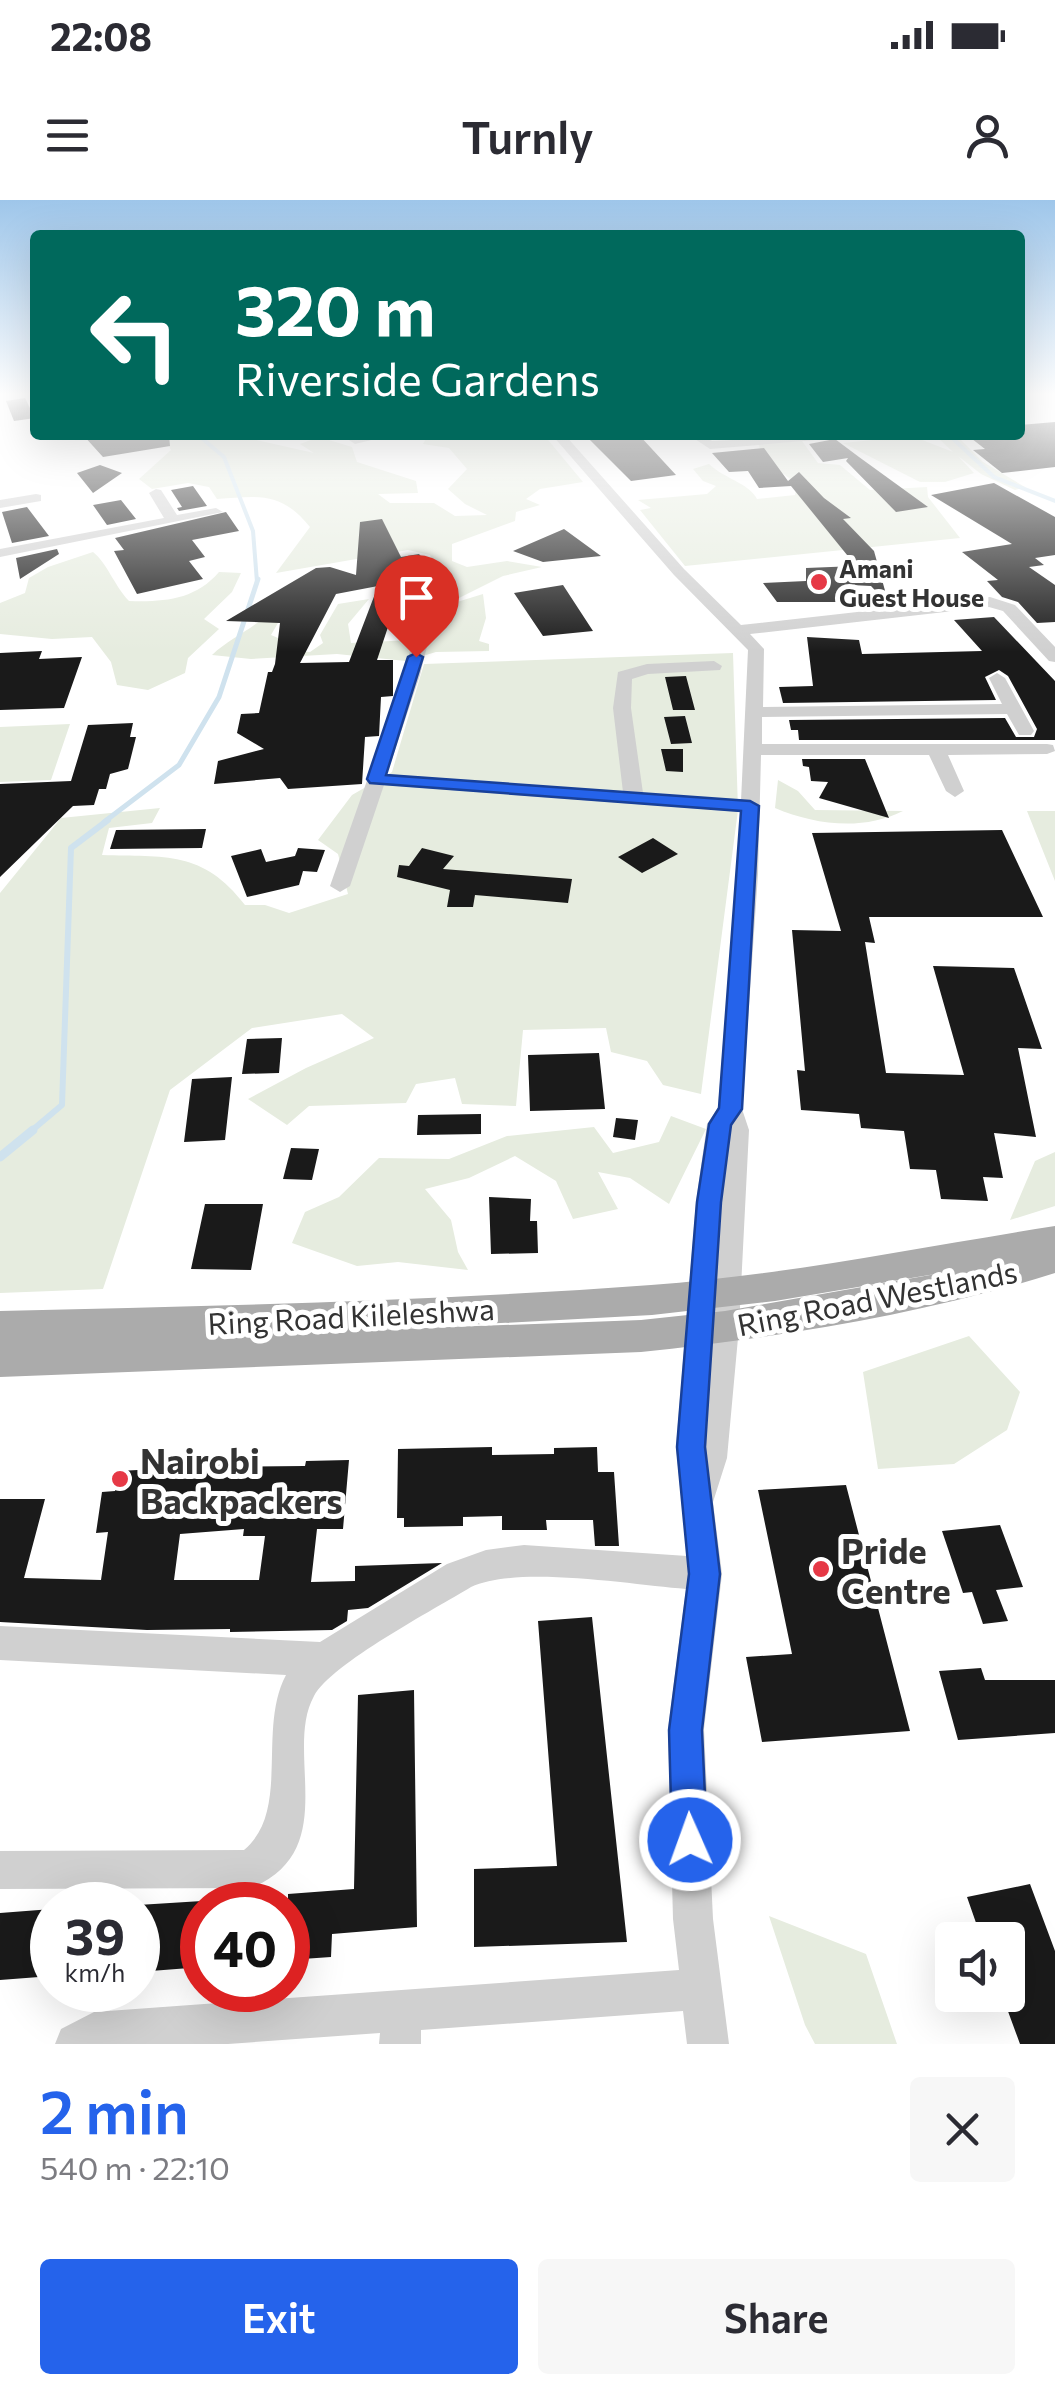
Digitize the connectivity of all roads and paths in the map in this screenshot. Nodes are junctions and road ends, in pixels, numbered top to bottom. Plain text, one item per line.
1 (598, 480) edge
2 (156, 492) dead end
3 (36, 498) dead end
4 (0, 504) edge
5 (216, 512) dead end
6 (173, 520) junction
7 (2, 547) edge
8 (434, 584) dead end
9 (739, 630) junction
10 (1055, 657) edge
11 (714, 666) dead end
12 (997, 678) dead end
13 (1013, 709) junction
14 (755, 712) junction
15 (1024, 731) dead end
16 (936, 749) junction
17 (1047, 749) dead end
18 (752, 750) junction
19 (376, 779) junction
20 (955, 792) dead end
21 (634, 800) junction
22 (750, 806) junction
23 (340, 886) dead end
24 (1055, 1240) edge
25 (1055, 1258) edge
26 (713, 1311) junction
27 (0, 1326) edge
28 (0, 1360) edge
29 (704, 1574) junction
30 (0, 1643) edge
31 (328, 1660) junction
32 (0, 1870) edge
33 (702, 1989) junction
34 (401, 2027) edge
35 (76, 2044) edge
36 (708, 2044) edge

1 - 9 street
2 - 6 street
3 - 4 street
5 - 6 street
6 - 7 street
8 - 19 street
9 - 10 street
9 - 14 street
11 - 21 street
12 - 13 street
13 - 14 street
13 - 15 street
14 - 18 street
16 - 17 street
16 - 18 street
16 - 20 street
18 - 22 street
19 - 21 street
19 - 23 street
21 - 22 street
22 - 26 street
24 - 26 main road, Ring Road Westlands
25 - 26 main road, Ring Road Westlands
26 - 27 main road, Ring Road Kileleshwa
26 - 28 main road, Ring Road Kileleshwa
26 - 29 street
29 - 31 street
29 - 33 street
30 - 31 street
31 - 32 street
33 - 34 street
33 - 36 street
34 - 35 street

